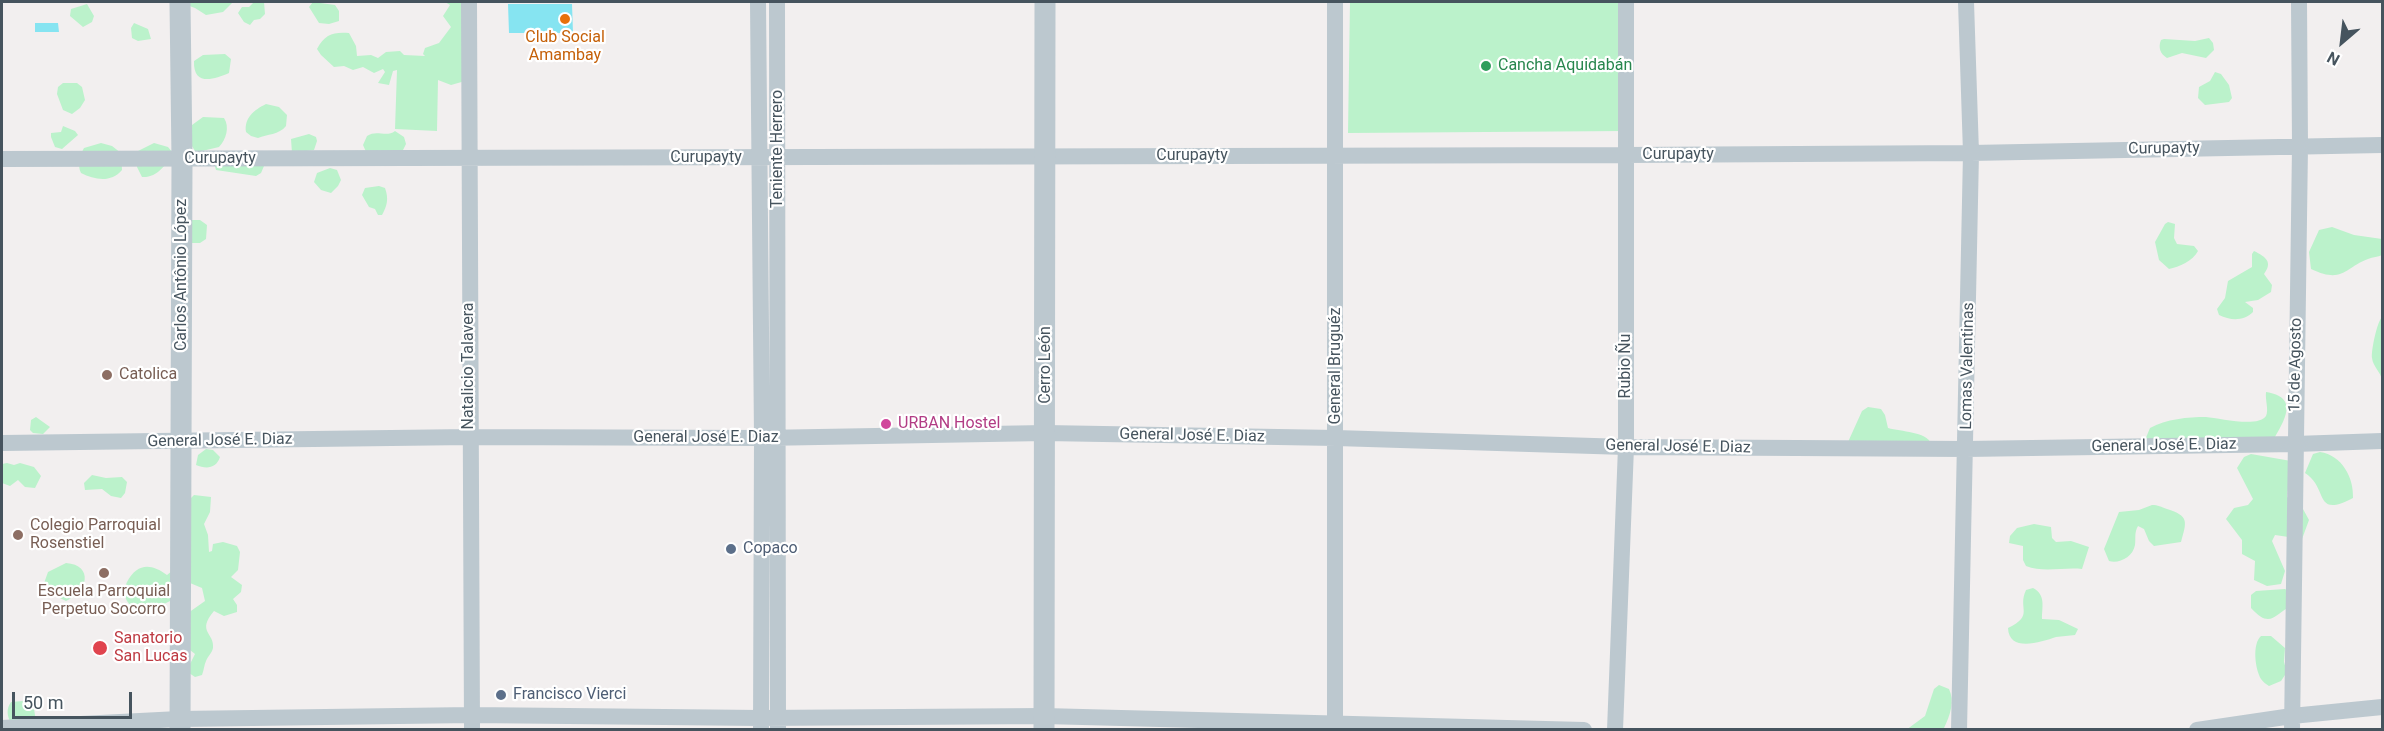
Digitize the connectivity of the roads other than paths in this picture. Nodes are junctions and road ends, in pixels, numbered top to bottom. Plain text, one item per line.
1 (180, 2) edge
2 (468, 2) edge
3 (1046, 2) edge
4 (1335, 2) edge
5 (1626, 2) edge
6 (1966, 2) edge
7 (2299, 2) edge
8 (758, 3) edge
9 (777, 3) edge
10 (2382, 145) edge
11 (2300, 147) junction
12 (1971, 153) junction
13 (1335, 154) junction
14 (1625, 155) junction
15 (468, 157) junction
16 (1047, 157) junction
17 (759, 158) junction
18 (779, 158) junction
19 (2, 159) edge
20 (182, 159) junction
21 (760, 292) junction
22 (779, 293) junction
23 (1045, 434) junction
24 (470, 437) junction
25 (762, 438) junction
26 (779, 438) junction
27 (1336, 438) junction
28 (2382, 441) edge
29 (182, 442) junction
30 (2, 443) edge
31 (2295, 444) junction
32 (1626, 447) junction
33 (1966, 449) junction
34 (780, 587) junction
35 (762, 588) junction
36 (2382, 707) edge
37 (472, 722) edge
38 (778, 723) edge
39 (1044, 723) edge
40 (2292, 723) edge
41 (180, 724) edge
42 (760, 724) edge
43 (1335, 726) edge
44 (2, 728) edge
45 (1584, 729) edge
46 (1615, 729) edge
47 (1959, 729) edge
48 (2197, 729) edge

1 - 20 street, Carlos Antônio López
2 - 15 street, Natalicio Talavera
3 - 16 street, Cerro León
4 - 13 street, General Bruguéz
5 - 14 street, Rubio Ñu
6 - 12 street, Lomas Valentinas
7 - 11 street, 15 de Agosto
8 - 9 street, Teniente Herrero
8 - 17 street, Teniente Herrero
9 - 18 street, Teniente Herrero
10 - 11 street, Curupayty
11 - 12 street, Curupayty
11 - 31 street, 15 de Agosto
12 - 14 street, Curupayty
12 - 33 street, Lomas Valentinas
13 - 14 street, Curupayty
13 - 16 street, Curupayty
13 - 27 street, General Bruguéz
14 - 32 street, Rubio Ñu
15 - 17 street, Curupayty
15 - 20 street, Curupayty
15 - 24 street, Natalicio Talavera
16 - 18 street, Curupayty
16 - 23 street, Cerro León
17 - 18 street, Curupayty
17 - 21 street, Teniente Herrero
18 - 22 street, Teniente Herrero
19 - 20 street, Curupayty
20 - 29 street, Carlos Antônio López
21 - 22 street
21 - 25 street, Teniente Herrero
22 - 26 street, Teniente Herrero
23 - 26 street, General José E. Diaz
23 - 27 street, General José E. Diaz
23 - 39 street, Cerro León
24 - 25 street, General José E. Diaz
24 - 29 street, General José E. Diaz
24 - 37 street, Natalicio Talavera
25 - 26 street, General José E. Diaz
25 - 35 street, Teniente Herrero
26 - 34 street, Teniente Herrero
27 - 32 street, General José E. Diaz
27 - 43 street, General Bruguéz
28 - 31 street, General José E. Diaz
29 - 30 street, General José E. Diaz
29 - 41 street, Carlos Antônio López
31 - 33 street, General José E. Diaz
31 - 40 street, 15 de Agosto
32 - 33 street, General José E. Diaz
32 - 46 street, Rubio Ñu
33 - 47 street, Lomas Valentinas
34 - 35 street
34 - 38 street, Teniente Herrero
35 - 42 street, Teniente Herrero
36 - 40 street
37 - 41 street
37 - 42 street
38 - 39 street
38 - 42 street
39 - 43 street
40 - 48 street
41 - 44 street
43 - 45 street

